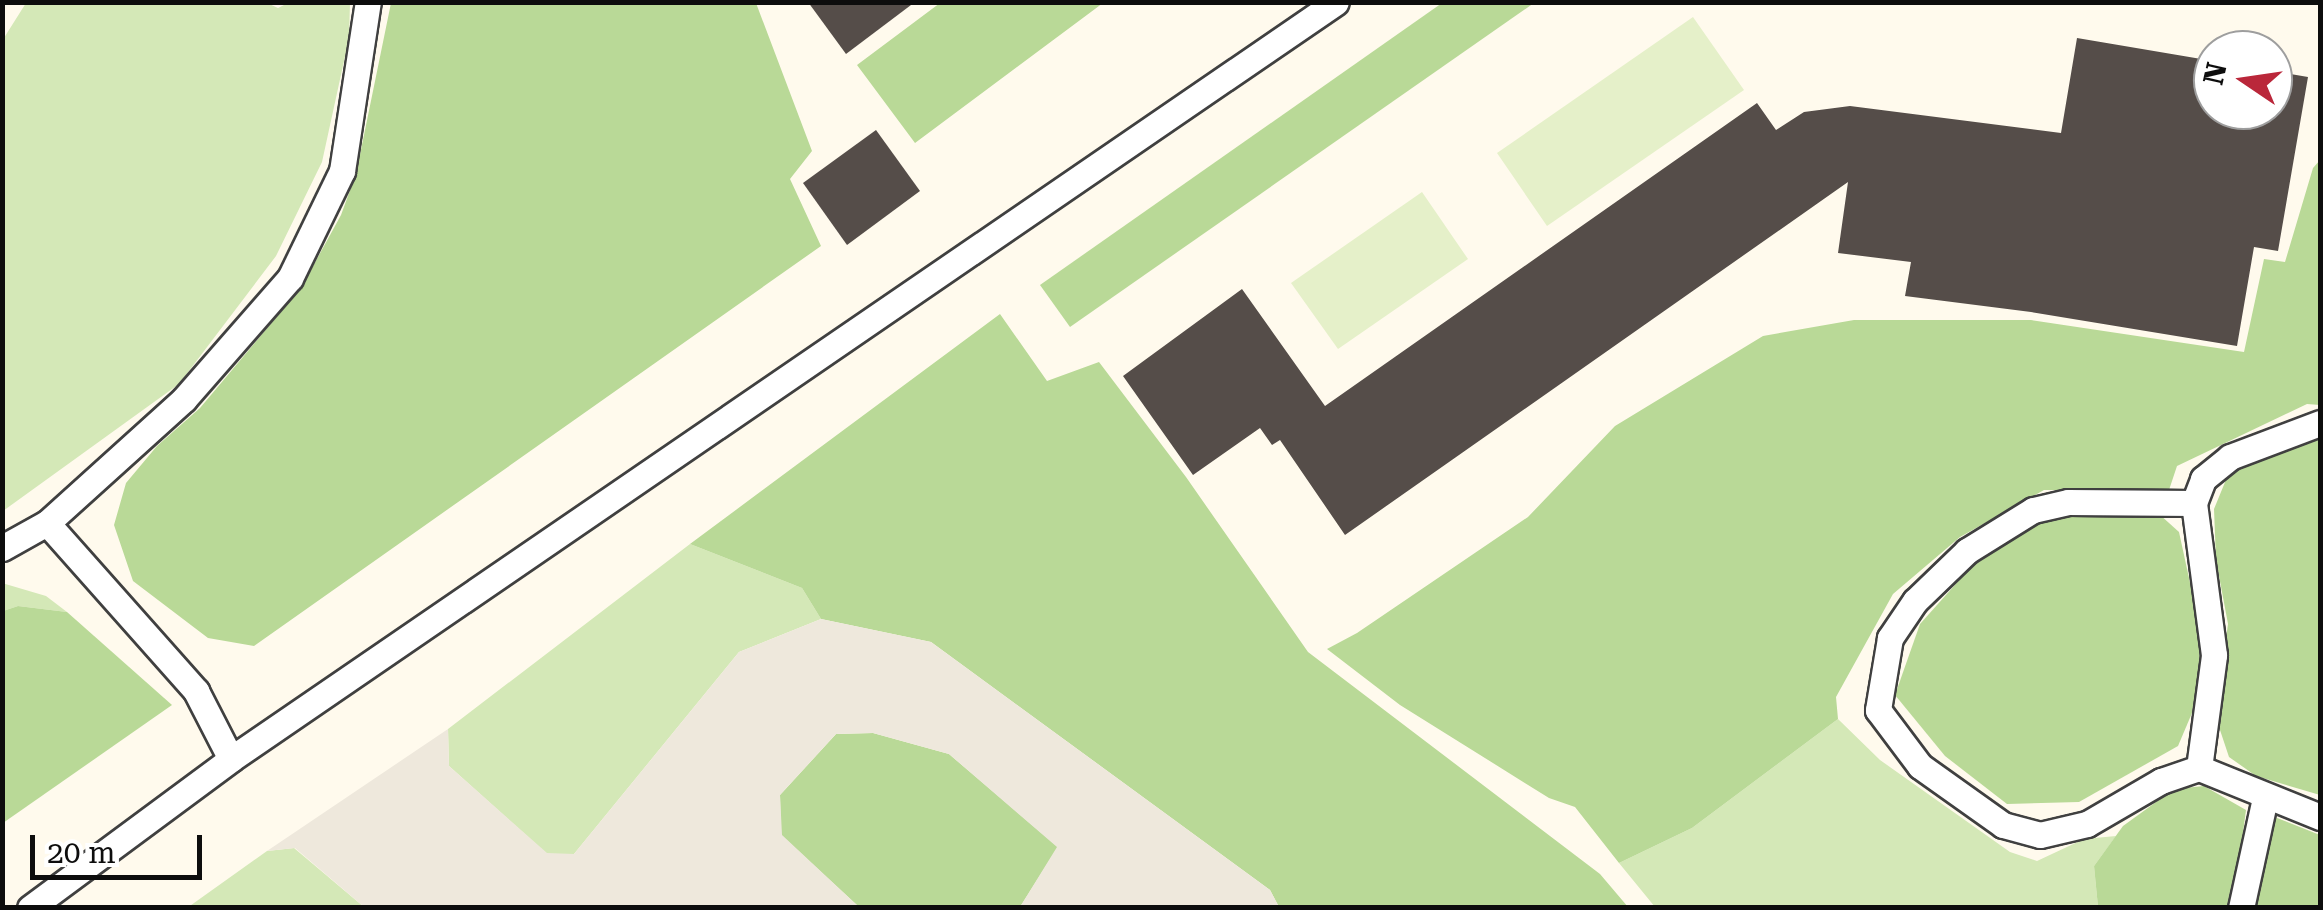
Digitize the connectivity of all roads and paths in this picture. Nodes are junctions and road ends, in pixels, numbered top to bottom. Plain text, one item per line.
1 (368, 2) edge
2 (1336, 2) edge
3 (2320, 423) edge
4 (2194, 503) junction
5 (48, 523) junction
6 (2, 548) edge
7 (231, 759) junction
8 (2199, 768) junction
9 (2265, 798) junction
10 (2320, 817) edge
11 (30, 908) edge
12 (2241, 908) edge

1 - 5 lane
2 - 7 lane
3 - 4 lane
4 - 8 lane
4 - 8 lane
5 - 6 lane
5 - 7 lane
7 - 11 lane
8 - 9 lane
9 - 10 lane
9 - 12 lane

